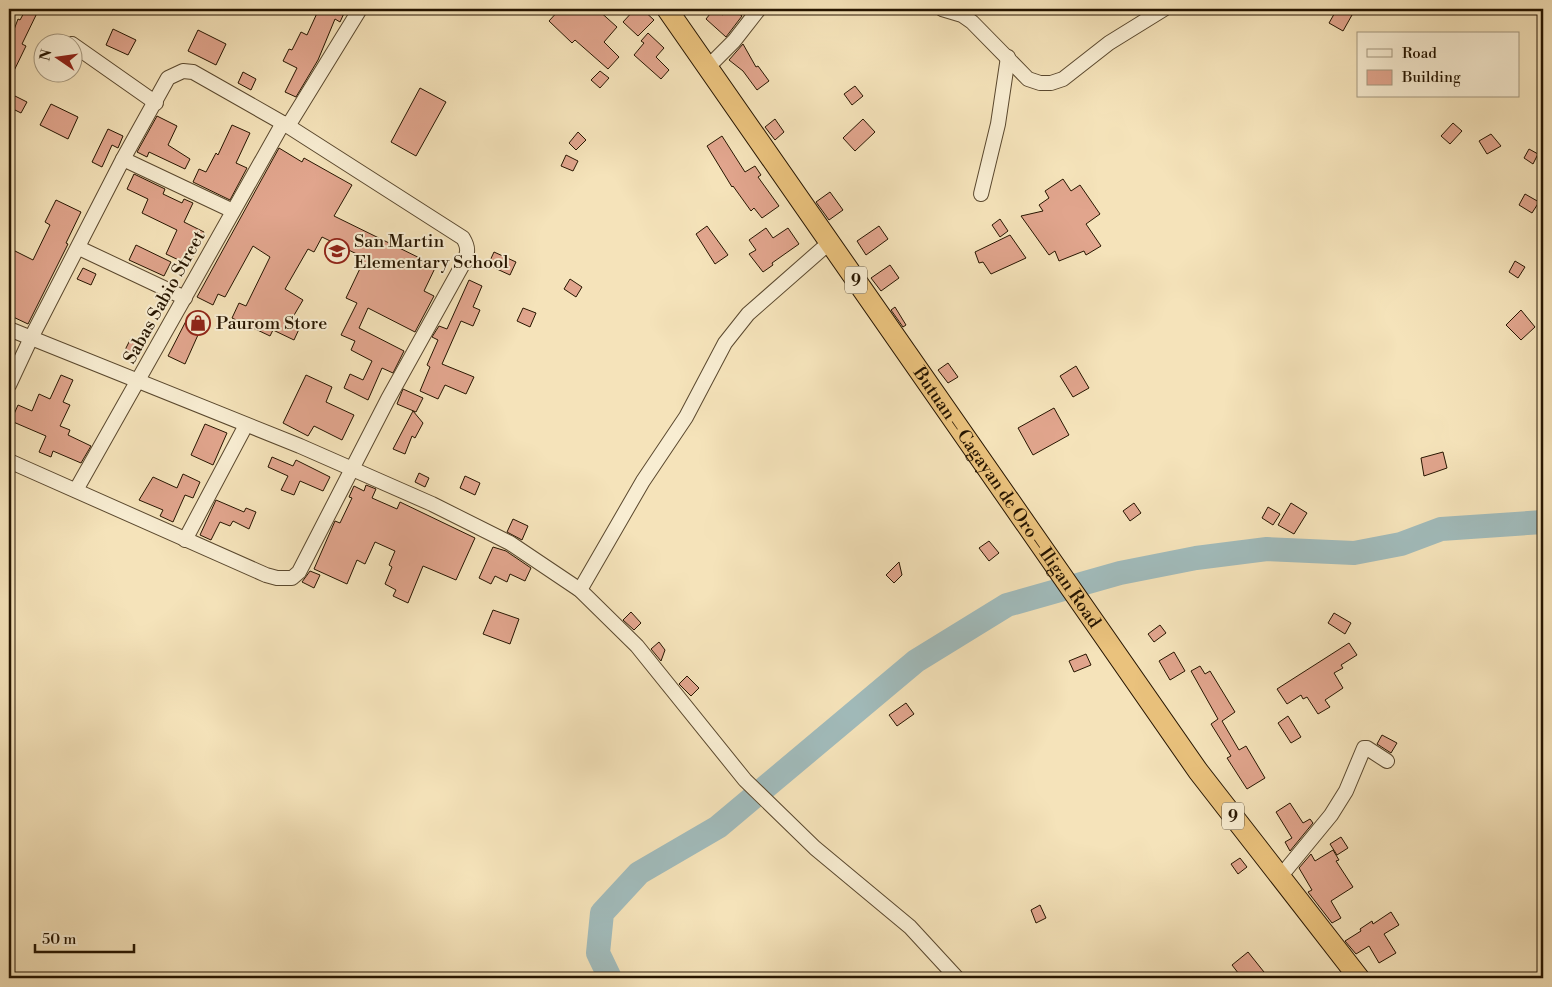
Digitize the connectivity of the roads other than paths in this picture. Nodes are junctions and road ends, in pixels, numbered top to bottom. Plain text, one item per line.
1 (360, 9) edge
2 (667, 9) edge
3 (759, 9) edge
4 (942, 9) edge
5 (1164, 9) edge
6 (82, 51) edge
7 (1008, 57) junction
8 (708, 66) junction
9 (156, 102) junction
10 (286, 124) junction
11 (123, 159) junction
12 (981, 194) dead end
13 (233, 211) junction
14 (830, 242) junction
15 (79, 248) junction
16 (184, 298) junction
17 (9, 329) edge
18 (30, 338) junction
19 (138, 383) junction
20 (9, 385) edge
21 (246, 425) junction
22 (9, 461) edge
23 (351, 470) junction
24 (76, 490) junction
25 (185, 540) junction
26 (580, 590) junction
27 (1387, 761) dead end
28 (1280, 877) junction
29 (957, 978) edge
30 (1359, 978) edge

1 - 10 street, Sabas Sabio Street
2 - 8 highway, Butuan – Cagayan de Oro – Iligan Road / 9
3 - 8 street
4 - 7 street
5 - 7 street
6 - 9 street
7 - 12 street
8 - 14 highway, Butuan – Cagayan de Oro – Iligan Road / 9
9 - 10 street
9 - 11 street
10 - 13 street, Sabas Sabio Street
10 - 23 street
11 - 13 street
11 - 15 street
13 - 16 street, Sabas Sabio Street
14 - 26 street
14 - 28 highway, Butuan – Cagayan de Oro – Iligan Road / 9
15 - 16 street
15 - 18 street
16 - 19 street, Sabas Sabio Street
17 - 18 street
18 - 19 street
18 - 20 street
19 - 21 street
19 - 24 street, Sabas Sabio Street
21 - 23 street
21 - 25 street
22 - 24 street
23 - 25 street
23 - 26 street
24 - 25 street
26 - 29 street
27 - 28 street
28 - 30 highway, Butuan – Cagayan de Oro – Iligan Road / 9

